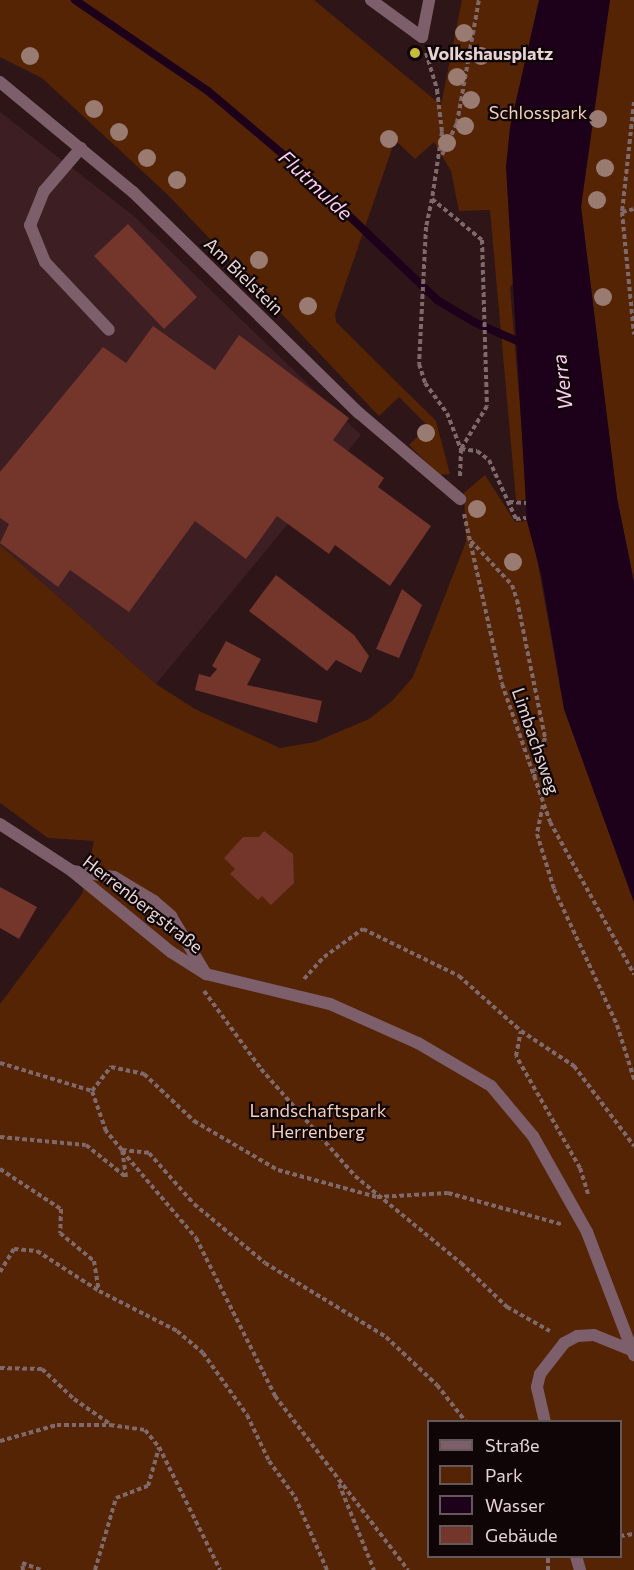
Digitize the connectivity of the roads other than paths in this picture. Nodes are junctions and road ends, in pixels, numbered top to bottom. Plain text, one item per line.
1 (371, 0) edge
2 (429, 0) edge
3 (0, 82) edge
4 (81, 148) junction
5 (109, 330) dead end
6 (460, 499) road end
7 (0, 824) edge
8 (72, 871) junction
9 (206, 974) junction
10 (633, 1353) edge
11 (545, 1420) edge

1 - 2 street
3 - 4 street, Am Bielstein
4 - 5 street
4 - 6 street, Am Bielstein
7 - 8 street, Herrenbergstraße
8 - 9 street, Herrenbergstraße
8 - 9 street
9 - 10 street, Herrenbergstraße
10 - 11 street, Herrenbergstraße

